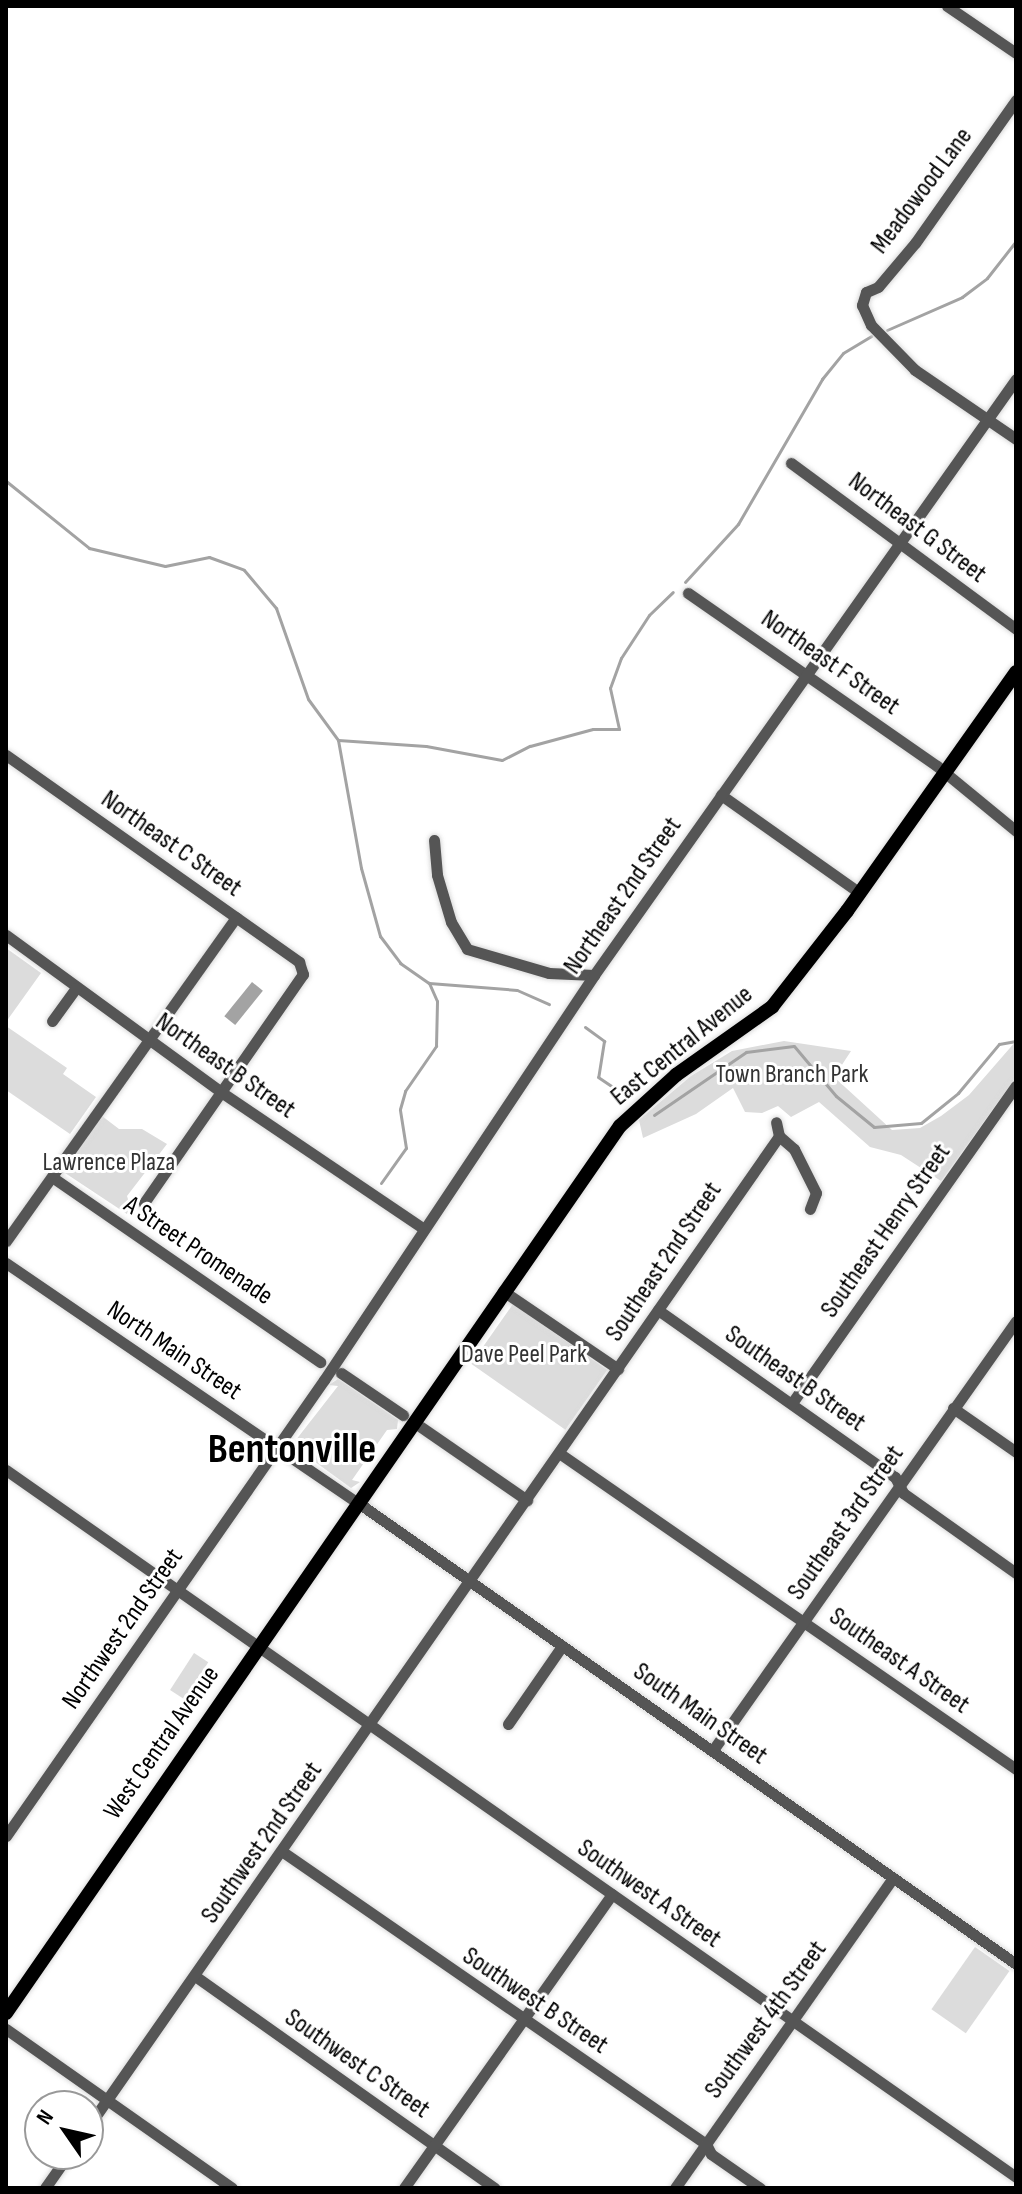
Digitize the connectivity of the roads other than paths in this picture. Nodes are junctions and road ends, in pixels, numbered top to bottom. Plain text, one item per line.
1 (947, 6) edge
2 (1014, 48) edge
3 (1016, 100) edge
4 (1016, 379) edge
5 (987, 420) junction
6 (1016, 439) edge
7 (791, 463) dead end
8 (900, 543) junction
9 (688, 593) dead end
10 (1016, 629) edge
11 (808, 672) junction
12 (1016, 672) edge
13 (6, 755) edge
14 (944, 773) junction
15 (721, 795) junction
16 (1016, 831) edge
17 (434, 840) dead end
18 (860, 893) junction
19 (236, 917) junction
20 (6, 935) edge
21 (594, 975) junction
22 (76, 988) junction
23 (52, 1021) dead end
24 (149, 1040) junction
25 (1016, 1086) edge
26 (221, 1092) junction
27 (776, 1122) dead end
28 (779, 1136) junction
29 (52, 1177) junction
30 (144, 1203) dead end
31 (810, 1209) dead end
32 (423, 1228) junction
33 (6, 1241) edge
34 (6, 1263) edge
35 (503, 1291) junction
36 (658, 1310) junction
37 (1016, 1321) edge
38 (320, 1362) dead end
39 (618, 1369) junction
40 (341, 1373) dead end
41 (792, 1403) junction
42 (953, 1408) junction
43 (403, 1415) dead end
44 (421, 1427) dead end
45 (277, 1446) junction
46 (1016, 1452) edge
47 (559, 1453) junction
48 (6, 1470) edge
49 (899, 1486) junction
50 (527, 1500) junction
51 (357, 1502) junction
52 (1016, 1573) edge
53 (470, 1583) junction
54 (177, 1590) junction
55 (803, 1621) junction
56 (562, 1646) junction
57 (257, 1647) junction
58 (508, 1724) dead end
59 (371, 1726) junction
60 (713, 1750) junction
61 (1016, 1769) edge
62 (6, 1836) edge
63 (283, 1852) junction
64 (893, 1878) junction
65 (612, 1894) junction
66 (1016, 1964) edge
67 (195, 1976) junction
68 (6, 2013) edge
69 (523, 2020) junction
70 (793, 2021) junction
71 (6, 2029) edge
72 (107, 2100) junction
73 (104, 2104) edge
74 (706, 2144) junction
75 (434, 2145) junction
76 (58, 2170) edge
77 (1016, 2177) edge
78 (45, 2188) edge
79 (232, 2188) edge
80 (404, 2188) edge
81 (494, 2188) edge
82 (675, 2188) edge
83 (760, 2188) edge

1 - 2 street
3 - 5 street, Meadowood Lane
4 - 5 street, Northeast 2nd Street
5 - 6 street
5 - 8 street, Northeast 2nd Street
7 - 8 street, Northeast G Street
8 - 10 street, Northeast G Street
8 - 11 street, Northeast 2nd Street
9 - 11 street, Northeast F Street
11 - 14 street, Northeast F Street
11 - 15 street, Northeast 2nd Street
12 - 14 main road, East Central Avenue
13 - 19 street, Northeast C Street
14 - 16 street, Northeast F Street
14 - 18 main road, East Central Avenue
15 - 18 street
15 - 21 street, Northeast 2nd Street
17 - 21 street
18 - 35 main road, East Central Avenue
19 - 24 street
19 - 26 street, Northeast C Street
20 - 22 street, Northeast B Street
21 - 32 street, Northeast 2nd Street
22 - 23 street
22 - 24 street, Northeast B Street
24 - 26 street, Northeast B Street
24 - 29 street
25 - 41 street, Southeast Henry Street
26 - 30 street
26 - 32 street, Northeast B Street
27 - 28 street
28 - 31 street
28 - 36 street, Southeast 2nd Street
29 - 33 street
29 - 38 street, A Street Promenade
32 - 45 street, Northeast 2nd Street
34 - 45 street, North Main Street
35 - 39 street
35 - 51 main road, East Central Avenue
36 - 39 street, Southeast 2nd Street
36 - 41 street, Southeast B Street
37 - 42 street, Southeast 3rd Street
39 - 47 street, Southeast 2nd Street
40 - 43 street
41 - 49 street, Southeast B Street
42 - 46 street
42 - 49 street, Southeast 3rd Street
44 - 50 street
45 - 51 street, North Main Street
45 - 54 street, Northwest 2nd Street
47 - 50 street, Southeast 2nd Street
47 - 55 street, Southeast A Street
48 - 54 street, Southwest A Street
49 - 52 street, Southeast B Street
49 - 55 street, Southeast 3rd Street
50 - 53 street, Southeast 2nd Street
51 - 53 street, South Main Street
51 - 57 main road, West Central Avenue
53 - 56 street, South Main Street
53 - 59 street, Southwest 2nd Street
54 - 57 street, Southwest A Street
54 - 62 street, Northwest 2nd Street
55 - 60 street, Southeast 3rd Street
55 - 61 street, Southeast A Street
56 - 58 street
56 - 60 street, South Main Street
57 - 59 street, Southwest A Street
57 - 68 main road, West Central Avenue
59 - 63 street, Southwest 2nd Street
59 - 65 street, Southwest A Street
60 - 64 street, South Main Street
63 - 67 street, Southwest 2nd Street
63 - 69 street, Southwest B Street
64 - 66 street, South Main Street
64 - 70 street, Southwest 4th Street
65 - 69 street
65 - 70 street, Southwest A Street
67 - 72 street, Southwest 2nd Street
67 - 75 street, Southwest C Street
69 - 74 street, Southwest B Street
69 - 75 street
70 - 74 street, Southwest 4th Street
70 - 77 street, Southwest A Street
71 - 72 street
72 - 73 street, Southwest 2nd Street
72 - 79 street
74 - 82 street, Southwest 4th Street
74 - 83 street, Southwest B Street
75 - 80 street
75 - 81 street, Southwest C Street
76 - 78 street

